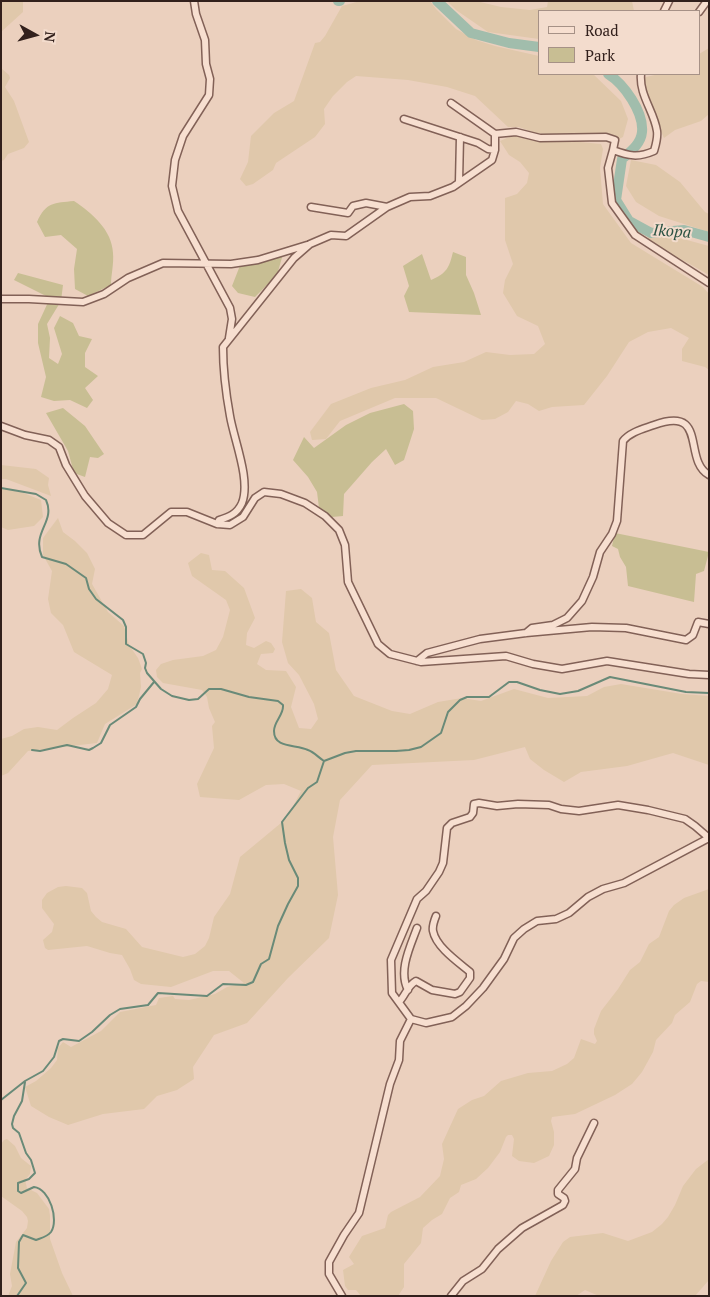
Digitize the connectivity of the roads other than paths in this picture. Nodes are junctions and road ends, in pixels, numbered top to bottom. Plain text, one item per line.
1 (194, 1) edge
2 (641, 75) edge
3 (451, 103) dead end
4 (404, 119) dead end
5 (496, 134) junction
6 (460, 137) junction
7 (495, 150) junction
8 (615, 150) junction
9 (459, 182) junction
10 (310, 207) dead end
11 (387, 207) junction
12 (310, 244) junction
13 (206, 262) junction
14 (709, 283) edge
15 (1, 300) edge
16 (230, 338) junction
17 (1, 426) edge
18 (709, 475) edge
19 (217, 524) junction
20 (709, 624) edge
21 (526, 633) junction
22 (417, 661) junction
23 (709, 675) edge
24 (709, 838) edge
25 (436, 916) dead end
26 (417, 928) dead end
27 (408, 990) junction
28 (399, 1002) junction
29 (411, 1019) junction
30 (594, 1123) dead end
31 (342, 1296) edge
32 (451, 1296) edge

1 - 13 street
2 - 8 street
3 - 5 street
4 - 6 street
5 - 7 street
5 - 8 street
6 - 7 street
6 - 9 street
7 - 9 street
8 - 14 street
9 - 11 street
10 - 11 street
11 - 12 street
12 - 13 street
12 - 16 street
13 - 15 street
13 - 16 street
16 - 19 street
17 - 19 street
18 - 21 street
19 - 22 street
20 - 21 street
21 - 22 street
22 - 23 street
24 - 28 street
24 - 29 street
25 - 27 street
26 - 27 street
27 - 28 street
28 - 29 street
29 - 31 street
30 - 32 street

